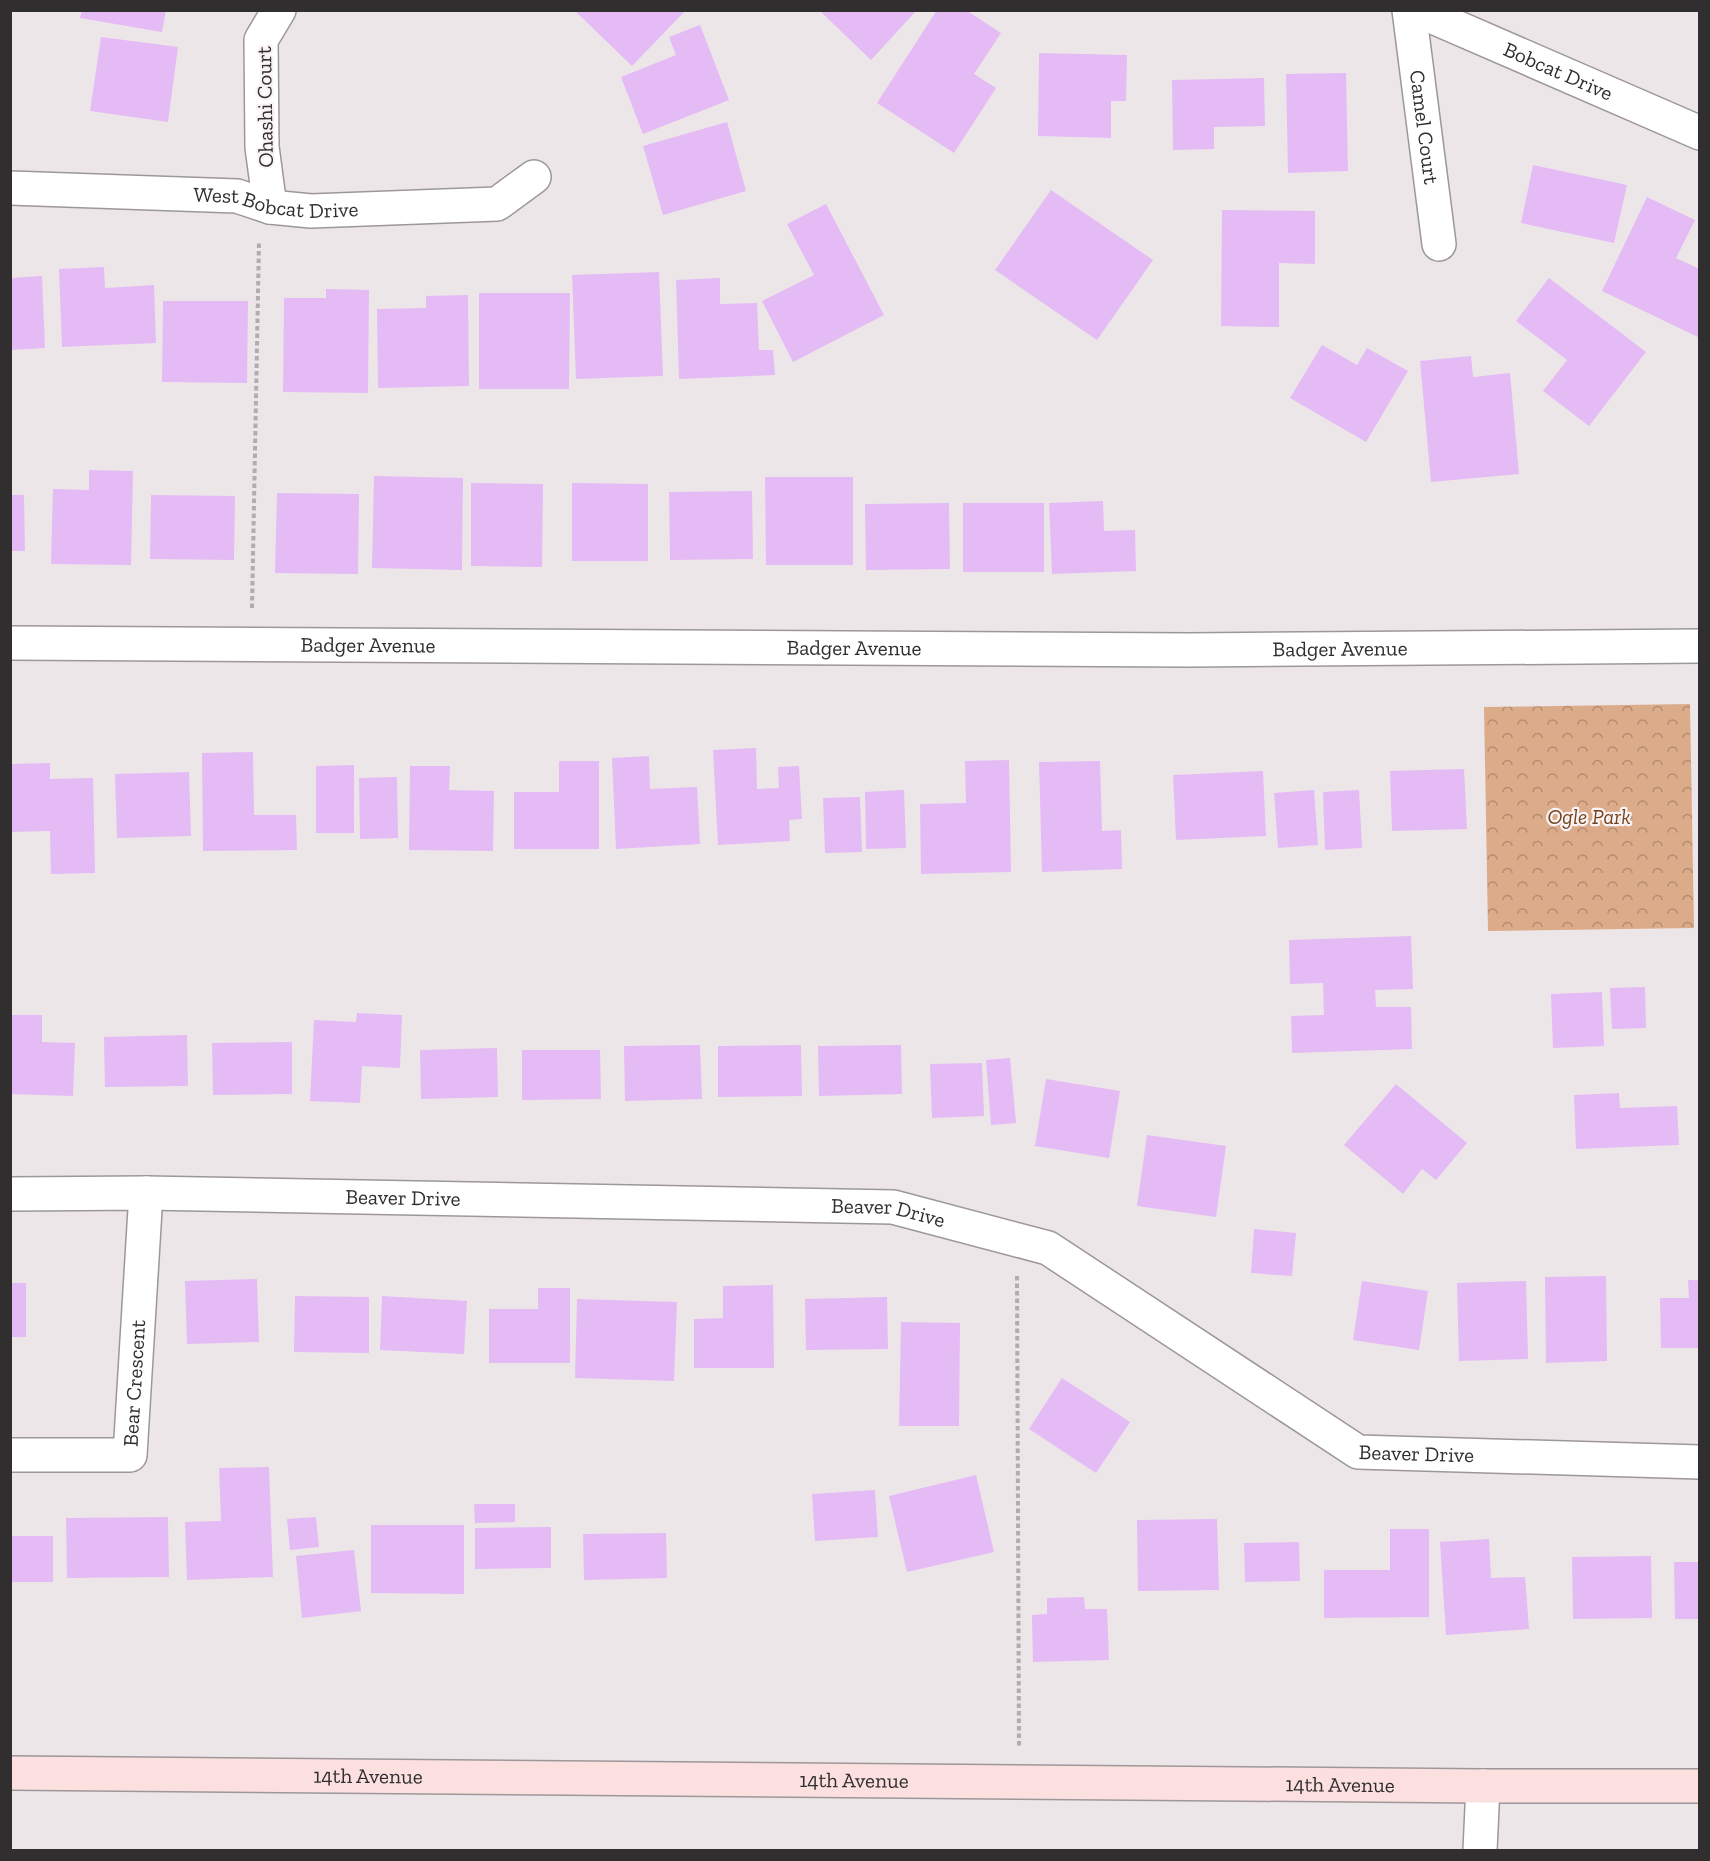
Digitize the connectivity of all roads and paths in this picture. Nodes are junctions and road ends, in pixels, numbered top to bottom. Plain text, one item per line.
1 (279, 10) edge
2 (1409, 10) edge
3 (1418, 10) edge
4 (1700, 133) edge
5 (534, 177) dead end
6 (10, 188) edge
7 (265, 219) junction
8 (1439, 244) dead end
9 (252, 617) dead end
10 (10, 643) edge
11 (1700, 646) edge
12 (146, 1193) junction
13 (10, 1194) edge
14 (1017, 1240) junction
15 (10, 1455) edge
16 (1700, 1462) edge
17 (10, 1773) edge
18 (1020, 1782) junction
19 (1483, 1786) junction
20 (1700, 1786) edge
21 (1480, 1851) edge

1 - 7 street, Ohashi Court
2 - 8 street, Camel Court
3 - 4 street, Bobcat Drive
5 - 7 street, West Bobcat Drive
6 - 7 street, West Bobcat Drive
7 - 9 path
10 - 11 street, Badger Avenue
12 - 13 street, Beaver Drive
12 - 14 street, Beaver Drive
12 - 15 street, Bear Crescent
14 - 16 street, Beaver Drive
14 - 18 path
17 - 18 street, 14th Avenue
18 - 19 street, 14th Avenue
19 - 20 street, 14th Avenue
19 - 21 street

